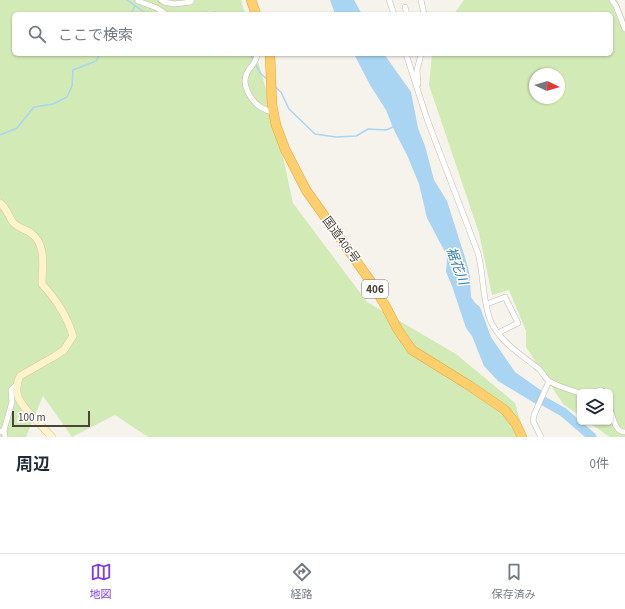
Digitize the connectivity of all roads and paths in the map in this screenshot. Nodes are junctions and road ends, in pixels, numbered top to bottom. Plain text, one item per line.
1 (139, 0) edge
2 (162, 0) edge
3 (192, 0) edge
4 (251, 0) edge
5 (389, 0) edge
6 (421, 0) edge
7 (612, 0) edge
8 (405, 7) dead end
9 (163, 12) edge
10 (255, 12) edge
11 (393, 12) edge
12 (406, 12) edge
13 (424, 12) edge
14 (625, 29) edge
15 (257, 56) edge
16 (270, 56) edge
17 (407, 56) edge
18 (420, 56) edge
19 (418, 88) junction
20 (273, 109) junction
21 (0, 203) edge
22 (487, 304) junction
23 (498, 333) junction
24 (548, 382) junction
25 (17, 384) junction
26 (577, 393) edge
27 (613, 418) edge
28 (2, 431) edge
29 (625, 432) edge
30 (5, 437) edge
31 (52, 437) edge
32 (522, 437) edge
33 (541, 437) edge

1 - 9 street
2 - 3 street
4 - 10 highway
5 - 11 street
6 - 13 street
7 - 14 street
8 - 12 street
15 - 20 street
16 - 20 highway, 406
17 - 19 street
18 - 19 street
19 - 22 street
20 - 32 highway, 国道406号 / 406
21 - 25 main road
22 - 23 street
22 - 23 street
23 - 24 street
24 - 26 street
24 - 33 street
25 - 28 street
25 - 31 main road
27 - 29 street
28 - 30 street

